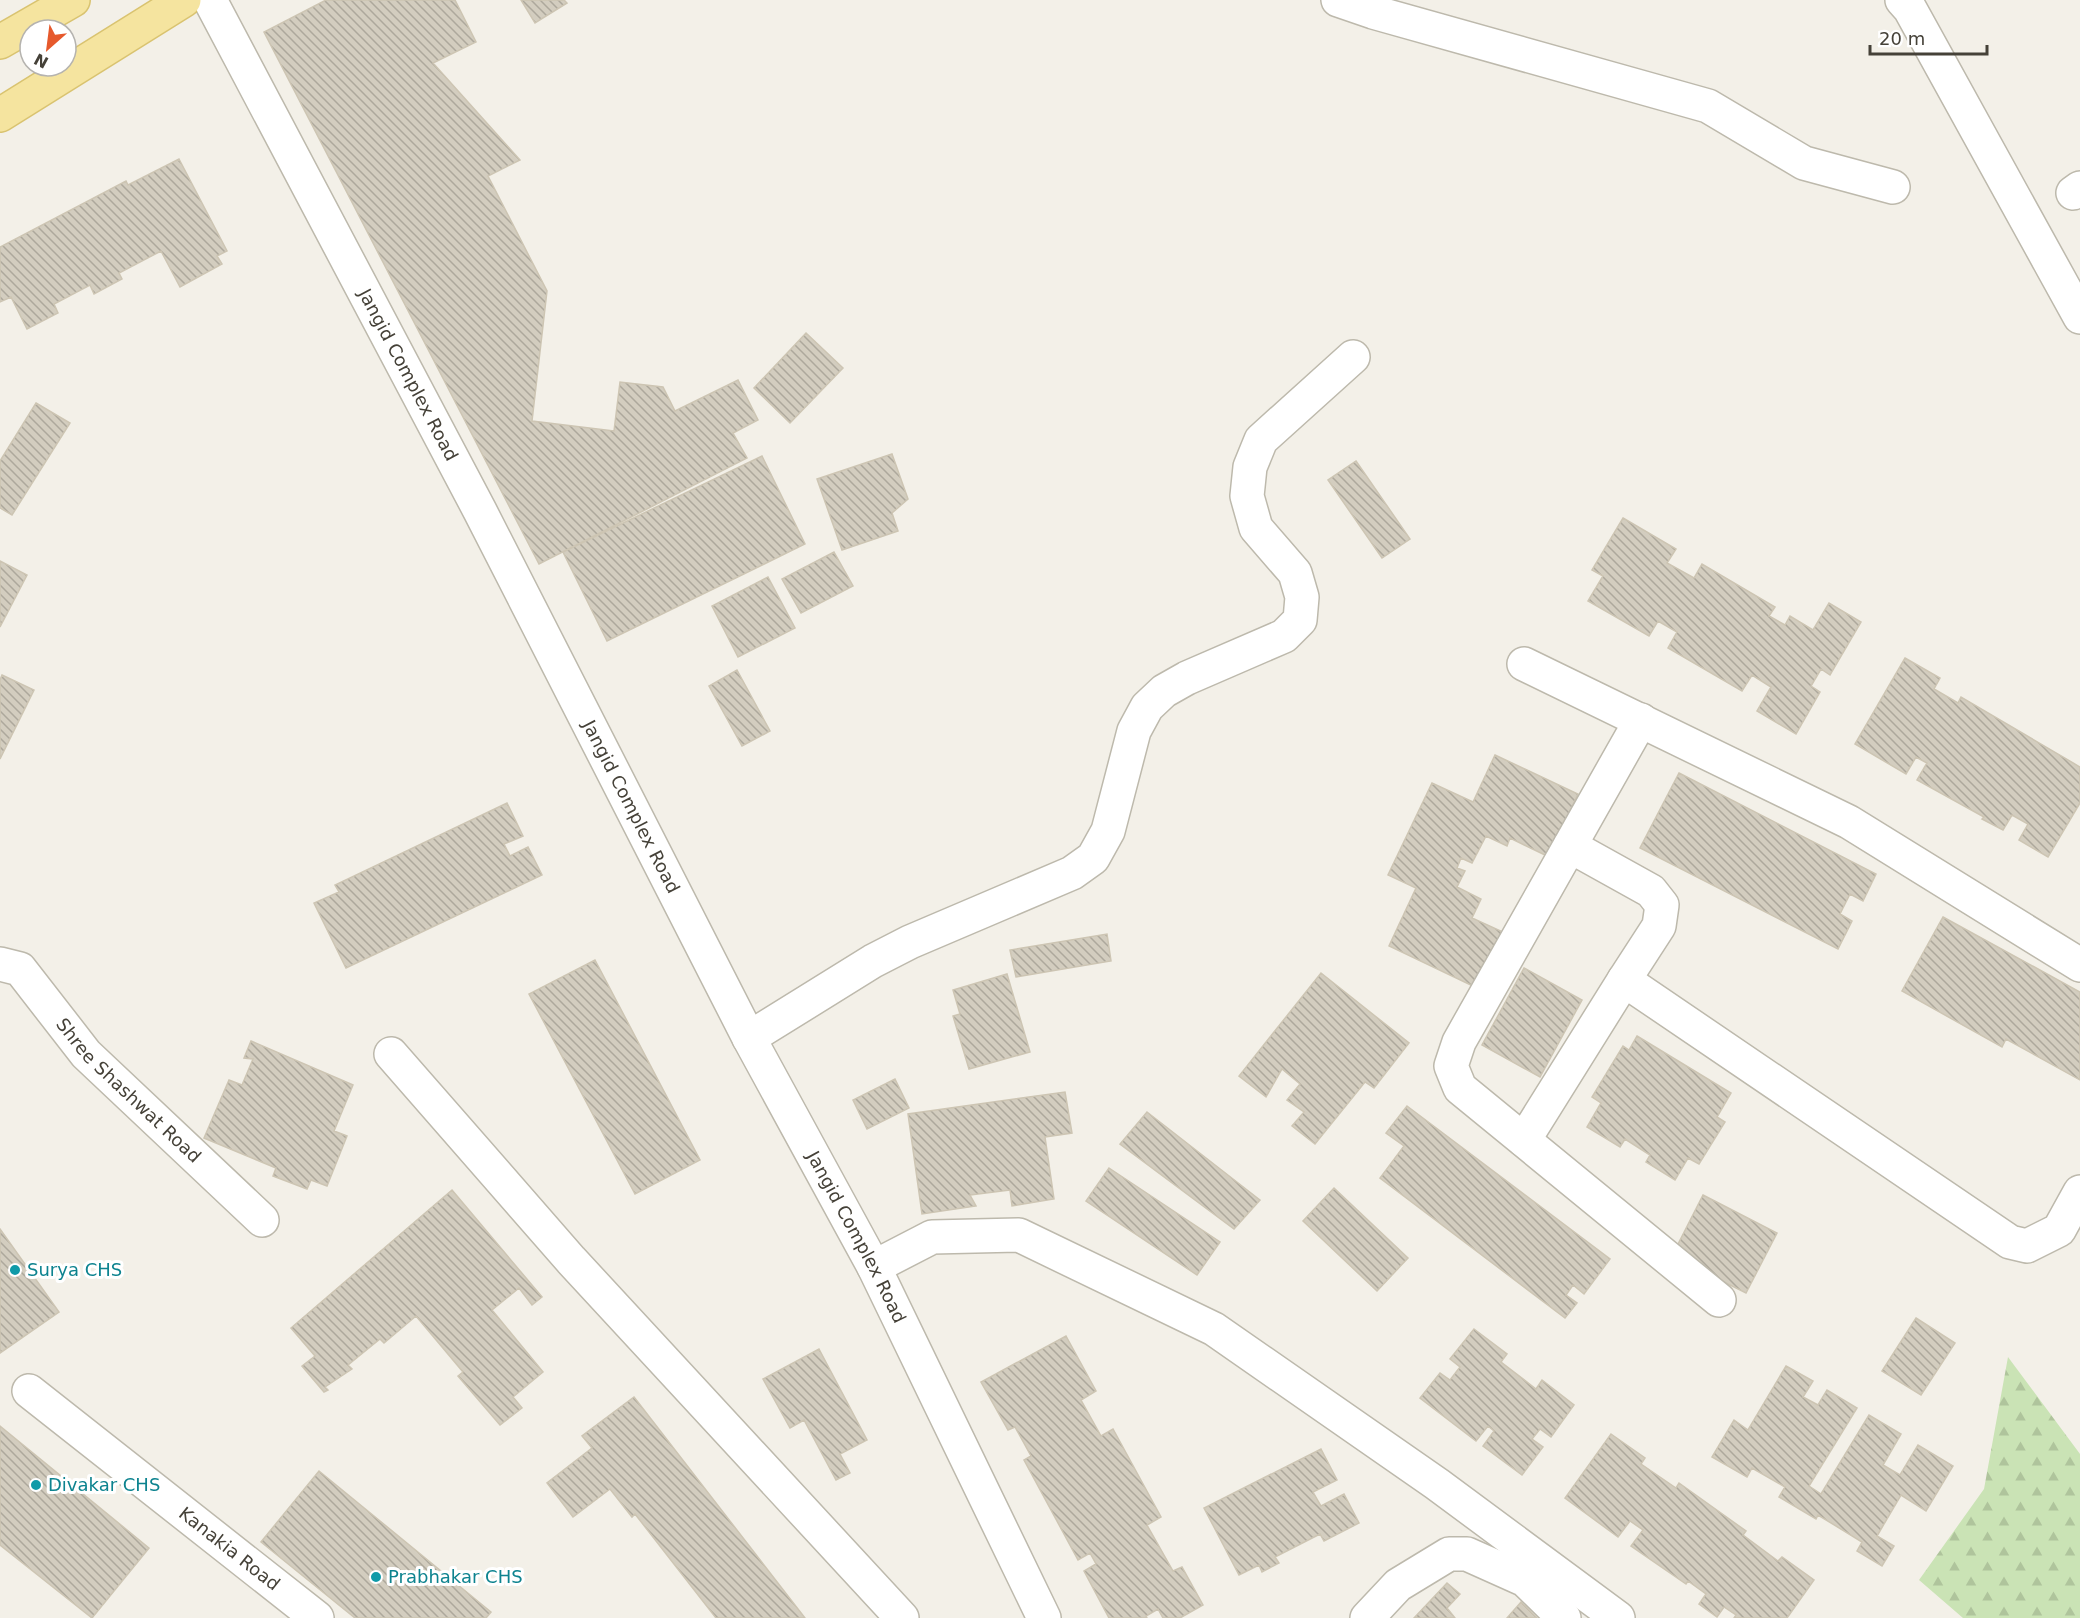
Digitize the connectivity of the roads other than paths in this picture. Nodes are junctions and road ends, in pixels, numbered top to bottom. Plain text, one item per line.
1 (73, 0) edge
2 (184, 0) edge
3 (210, 0) edge
4 (1338, 0) edge
5 (1902, 0) edge
6 (0, 42) edge
7 (0, 115) edge
8 (1893, 187) dead end
9 (2080, 317) edge
10 (1353, 357) dead end
11 (1524, 664) dead end
12 (1641, 720) junction
13 (1570, 846) junction
14 (0, 964) edge
15 (2080, 965) edge
16 (1624, 980) junction
17 (749, 1038) junction
18 (391, 1054) dead end
19 (1524, 1140) junction
20 (2080, 1192) edge
21 (262, 1220) dead end
22 (874, 1267) junction
23 (1719, 1300) dead end
24 (29, 1391) dead end
25 (317, 1618) edge
26 (902, 1618) edge
27 (1044, 1618) edge
28 (1366, 1618) edge
29 (1564, 1618) edge
30 (1618, 1618) edge

1 - 6 main road
2 - 7 main road
3 - 17 street, Jangid Complex Road
4 - 8 street
5 - 9 street
10 - 17 street
11 - 12 street
12 - 13 street
12 - 15 street
13 - 16 street
13 - 19 street
14 - 21 street, Shree Shashwat Road
16 - 19 street
16 - 20 street
17 - 22 street, Jangid Complex Road
18 - 26 street
19 - 23 street
22 - 27 street, Jangid Complex Road
22 - 30 street
24 - 25 street, Kanakia Road
28 - 29 street

